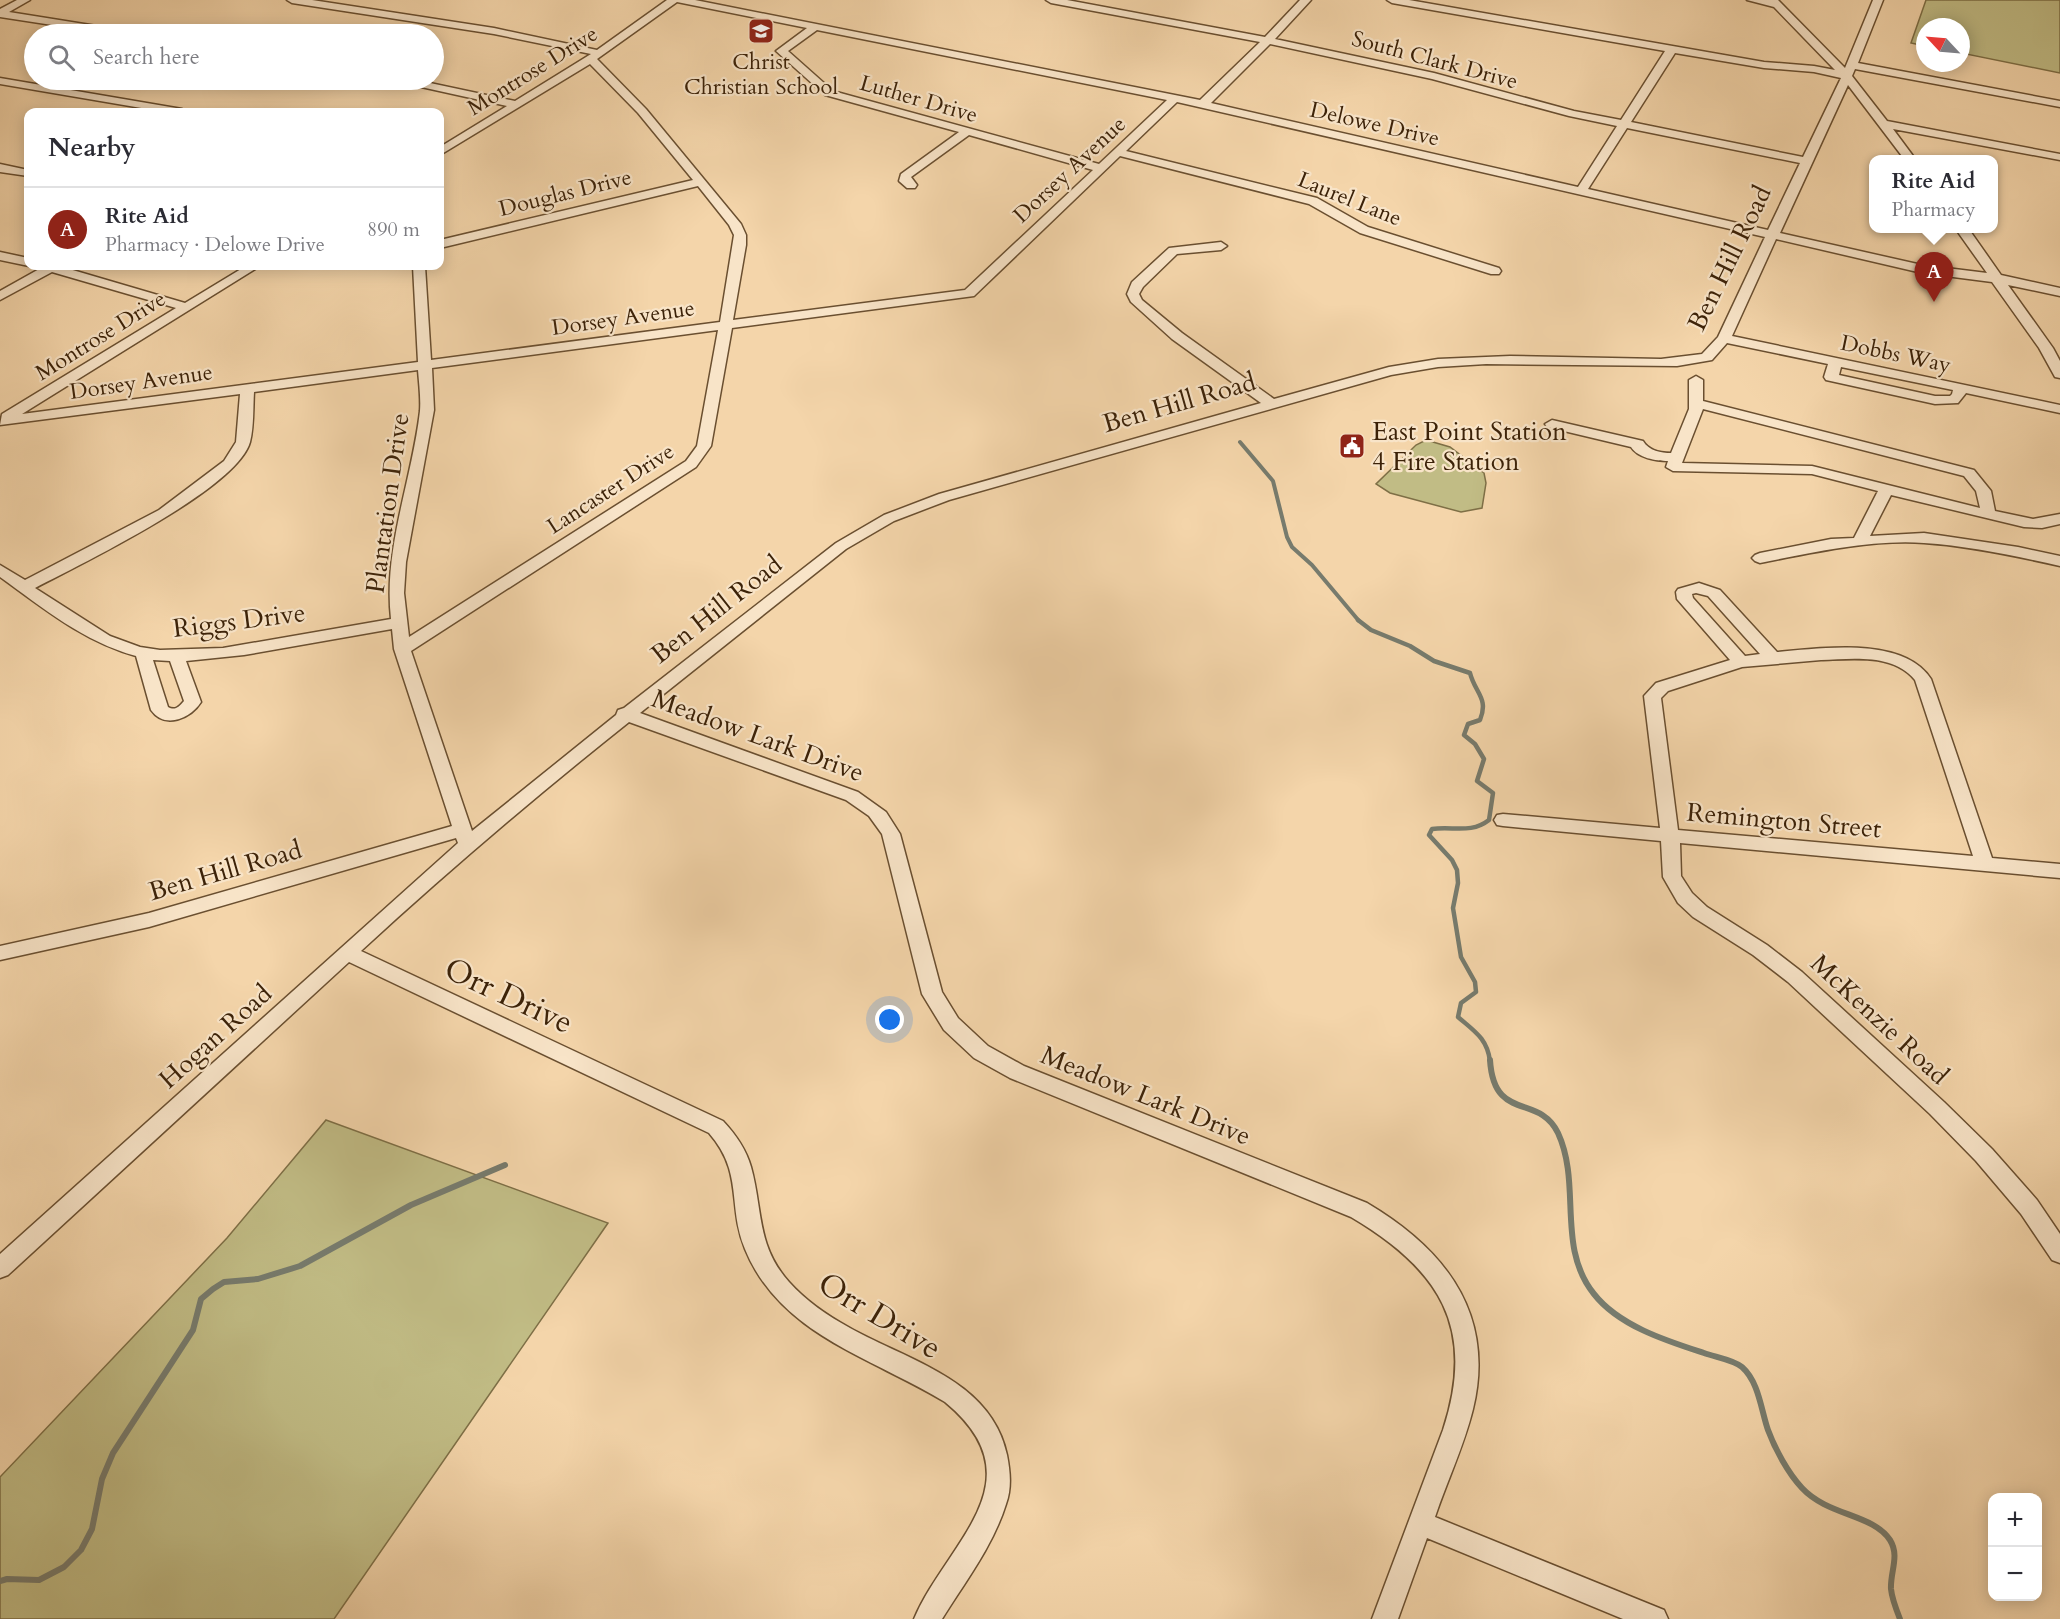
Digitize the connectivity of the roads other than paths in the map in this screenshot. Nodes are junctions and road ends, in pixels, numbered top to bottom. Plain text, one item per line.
1 (25, 0) edge
2 (292, 0) edge
3 (674, 0) edge
4 (680, 0) edge
5 (1051, 0) edge
6 (1306, 0) edge
7 (1392, 0) edge
8 (1752, 0) edge
9 (1878, 0) edge
10 (1774, 3) edge
11 (0, 13) edge
12 (67, 24) edge
13 (815, 27) junction
14 (1268, 40) junction
15 (1672, 49) junction
16 (595, 56) junction
17 (1835, 64) junction
18 (1814, 69) junction
19 (1848, 71) junction
20 (0, 81) edge
21 (24, 85) edge
22 (444, 89) edge
23 (53, 90) edge
24 (1175, 98) junction
25 (1203, 104) junction
26 (2060, 104) edge
27 (517, 105) junction
28 (159, 108) edge
29 (1624, 124) junction
30 (1885, 124) junction
31 (968, 131) junction
32 (444, 150) edge
33 (1117, 152) junction
34 (1908, 155) edge
35 (2060, 157) edge
36 (1807, 161) junction
37 (0, 168) edge
38 (1100, 168) junction
39 (24, 172) edge
40 (701, 182) junction
41 (911, 185) dead end
42 (1580, 192) junction
43 (1964, 233) edge
44 (1772, 234) junction
45 (444, 243) edge
46 (1221, 246) dead end
47 (0, 256) edge
48 (24, 261) edge
49 (43, 270) edge
50 (63, 270) edge
51 (247, 270) edge
52 (419, 270) edge
53 (1495, 272) dead end
54 (1995, 278) junction
55 (2060, 292) edge
56 (0, 296) edge
57 (185, 308) junction
58 (726, 325) junction
59 (1724, 338) junction
60 (1707, 357) junction
61 (1662, 364) junction
62 (425, 365) junction
63 (2059, 370) edge
64 (1696, 380) junction
65 (247, 388) junction
66 (1696, 403) junction
67 (1272, 404) junction
68 (2060, 409) edge
69 (0, 421) edge
70 (1552, 424) dead end
71 (1677, 458) junction
72 (1887, 489) junction
73 (1987, 514) junction
74 (2060, 519) edge
75 (1859, 542) junction
76 (1761, 558) dead end
77 (2060, 561) edge
78 (0, 570) edge
79 (25, 587) junction
80 (398, 623) junction
81 (402, 649) junction
82 (143, 652) junction
83 (176, 656) junction
84 (1772, 657) junction
85 (1741, 662) junction
86 (624, 714) junction
87 (1503, 820) dead end
88 (1670, 835) junction
89 (465, 838) junction
90 (1985, 864) junction
91 (2060, 871) edge
92 (0, 953) edge
93 (346, 953) junction
94 (2060, 1253) edge
95 (0, 1268) edge
96 (1420, 1523) junction
97 (927, 1619) edge
98 (1386, 1619) edge
99 (1655, 1619) edge

1 - 11 street
2 - 16 street
3 - 16 street, Montrose Drive
4 - 13 street, Delowe Drive
5 - 14 street, South Clark Drive
6 - 14 street
7 - 15 street
8 - 10 street
9 - 19 street, Ben Hill Road
10 - 17 street
11 - 12 street
13 - 24 street, Delowe Drive
13 - 31 street, Luther Drive
14 - 25 street
14 - 29 street, South Clark Drive
15 - 18 street
15 - 29 street
16 - 27 street, Montrose Drive
16 - 40 street, Lancaster Drive
17 - 18 street
17 - 19 street
18 - 19 street
19 - 26 street
19 - 30 street
19 - 36 street, Ben Hill Road
20 - 21 street
22 - 27 street
23 - 28 street
24 - 25 street, Delowe Drive
24 - 33 street, Dorsey Avenue
25 - 42 street, Delowe Drive
27 - 32 street, Montrose Drive
29 - 36 street, South Clark Drive
29 - 42 street
30 - 34 street
30 - 35 street
31 - 38 street, Luther Drive
31 - 41 street
33 - 38 street, Dorsey Avenue
33 - 53 street, Laurel Lane
36 - 44 street, Ben Hill Road
37 - 39 street
38 - 58 street, Dorsey Avenue
40 - 45 street, Douglas Drive
40 - 58 street, Lancaster Drive
42 - 44 street, Delowe Drive
43 - 54 street
44 - 54 street, Delowe Drive
44 - 59 street, Ben Hill Road
46 - 67 street
47 - 48 street
49 - 56 street
50 - 57 street
51 - 57 street, Montrose Drive
52 - 62 street, Plantation Drive
54 - 55 street, Delowe Drive
54 - 63 street
57 - 69 street, Montrose Drive
58 - 62 street, Dorsey Avenue
58 - 81 street, Lancaster Drive
59 - 60 street, Ben Hill Road
59 - 68 street, Dobbs Way
60 - 61 street, Ben Hill Road
60 - 64 street
61 - 64 street
61 - 67 street, Ben Hill Road
62 - 65 street, Dorsey Avenue
62 - 80 street, Plantation Drive
64 - 66 street
65 - 69 street, Dorsey Avenue
65 - 79 street
66 - 71 street
66 - 73 street
67 - 86 street, Ben Hill Road
70 - 71 street
71 - 72 street
72 - 73 street
72 - 75 street
73 - 74 street
75 - 76 street
75 - 77 street
78 - 79 street, Riggs Drive
79 - 82 street, Riggs Drive
80 - 81 street, Plantation Drive
80 - 83 street, Riggs Drive
81 - 89 street, Plantation Drive
82 - 83 street, Riggs Drive
82 - 83 street
84 - 85 street
84 - 85 street
84 - 90 street
85 - 88 street, McKenzie Road
86 - 89 street, Ben Hill Road
86 - 96 street, Meadow Lark Drive
87 - 88 street, Remington Street
88 - 90 street, Remington Street
88 - 94 street, McKenzie Road
89 - 92 street, Ben Hill Road
89 - 93 street, Hogan Road
90 - 91 street, Remington Street
93 - 95 street, Hogan Road
93 - 97 street, Orr Drive
96 - 98 street, Meadow Lark Drive
96 - 99 street

